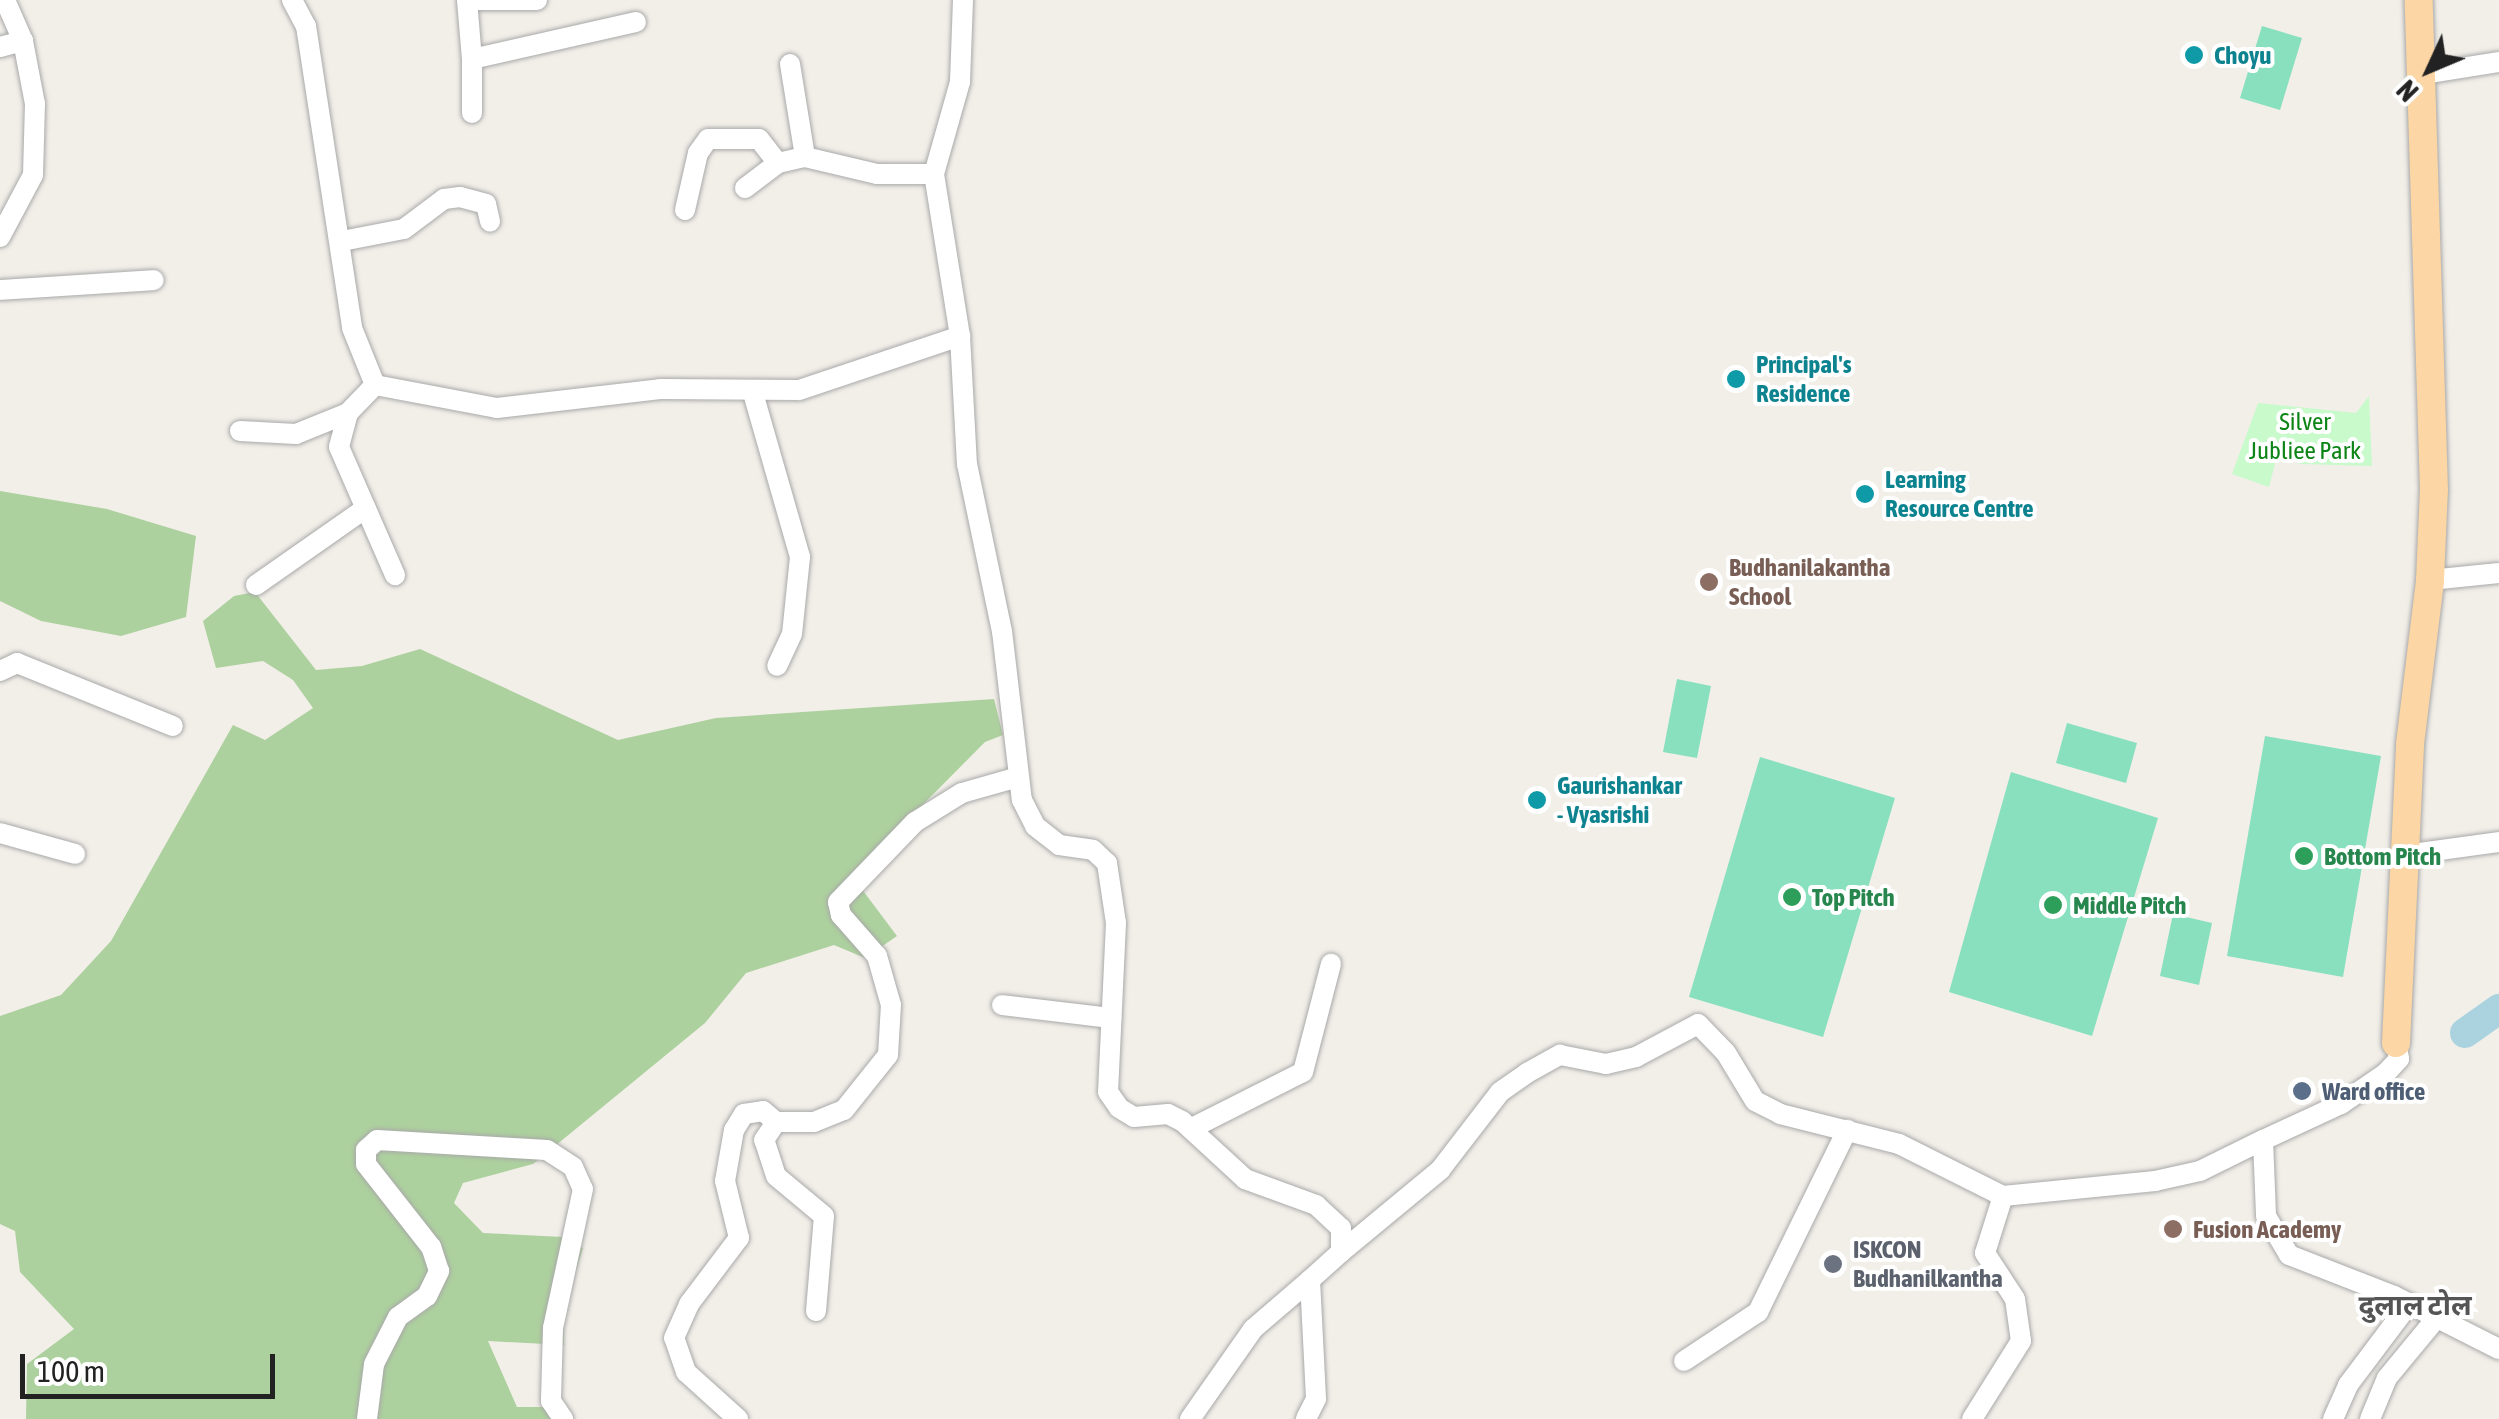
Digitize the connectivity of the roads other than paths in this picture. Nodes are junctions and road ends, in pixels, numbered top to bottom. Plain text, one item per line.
1 (5, 0) edge
2 (292, 0) edge
3 (467, 0) edge
4 (537, 0) edge
5 (962, 0) edge
6 (2419, 0) edge
7 (636, 22) dead end
8 (23, 40) junction
9 (0, 47) edge
10 (472, 59) junction
11 (2499, 62) edge
12 (790, 64) dead end
13 (2423, 74) junction
14 (472, 113) dead end
15 (804, 158) junction
16 (778, 163) junction
17 (934, 174) junction
18 (745, 188) dead end
19 (685, 210) dead end
20 (490, 222) dead end
21 (0, 237) edge
22 (342, 242) junction
23 (154, 280) dead end
24 (0, 290) edge
25 (960, 336) junction
26 (376, 385) junction
27 (754, 393) junction
28 (348, 413) junction
29 (240, 431) dead end
30 (366, 508) junction
31 (2499, 573) edge
32 (395, 574) dead end
33 (2430, 580) junction
34 (256, 585) dead end
35 (777, 666) dead end
36 (0, 671) edge
37 (173, 726) dead end
38 (1018, 777) junction
39 (0, 832) edge
40 (2499, 842) edge
41 (75, 854) dead end
42 (2404, 855) junction
43 (1331, 964) dead end
44 (1002, 1005) dead end
45 (1111, 1018) junction
46 (2396, 1043) joint
47 (776, 1122) junction
48 (1192, 1128) junction
49 (1848, 1130) junction
50 (2263, 1140) junction
51 (2003, 1196) junction
52 (1342, 1252) junction
53 (1310, 1280) junction
54 (2409, 1304) junction
55 (816, 1311) dead end
56 (2435, 1320) junction
57 (2499, 1349) edge
58 (1684, 1360) dead end
59 (367, 1419) edge
60 (563, 1419) edge
61 (738, 1419) edge
62 (1190, 1419) edge
63 (1306, 1419) edge
64 (1972, 1419) edge
65 (2332, 1419) edge
66 (2370, 1419) edge

1 - 8 street
2 - 22 street
3 - 4 street
3 - 10 street
5 - 17 street
6 - 13 main road
7 - 10 street
8 - 9 street
8 - 21 street
10 - 14 street
11 - 13 street
12 - 15 street
13 - 33 main road
15 - 16 street
15 - 17 street
16 - 18 street
16 - 19 street
17 - 25 street
20 - 22 street
22 - 26 street
23 - 24 street
25 - 27 street
25 - 38 street
26 - 27 street
26 - 28 street
27 - 35 street
28 - 29 street
28 - 30 street
30 - 32 street
30 - 34 street
31 - 33 street
33 - 42 main road
36 - 37 street
38 - 45 street
38 - 47 street
39 - 41 street
40 - 42 street
42 - 46 main road
43 - 48 street
44 - 45 street
45 - 48 street
46 - 50 street
47 - 55 street
47 - 61 street
48 - 52 street
49 - 51 street
49 - 52 street
49 - 58 street
50 - 51 street
50 - 54 street
51 - 64 street
52 - 53 street
53 - 62 street
53 - 63 street
54 - 56 street
54 - 65 street
56 - 57 street
56 - 66 street
59 - 60 street

